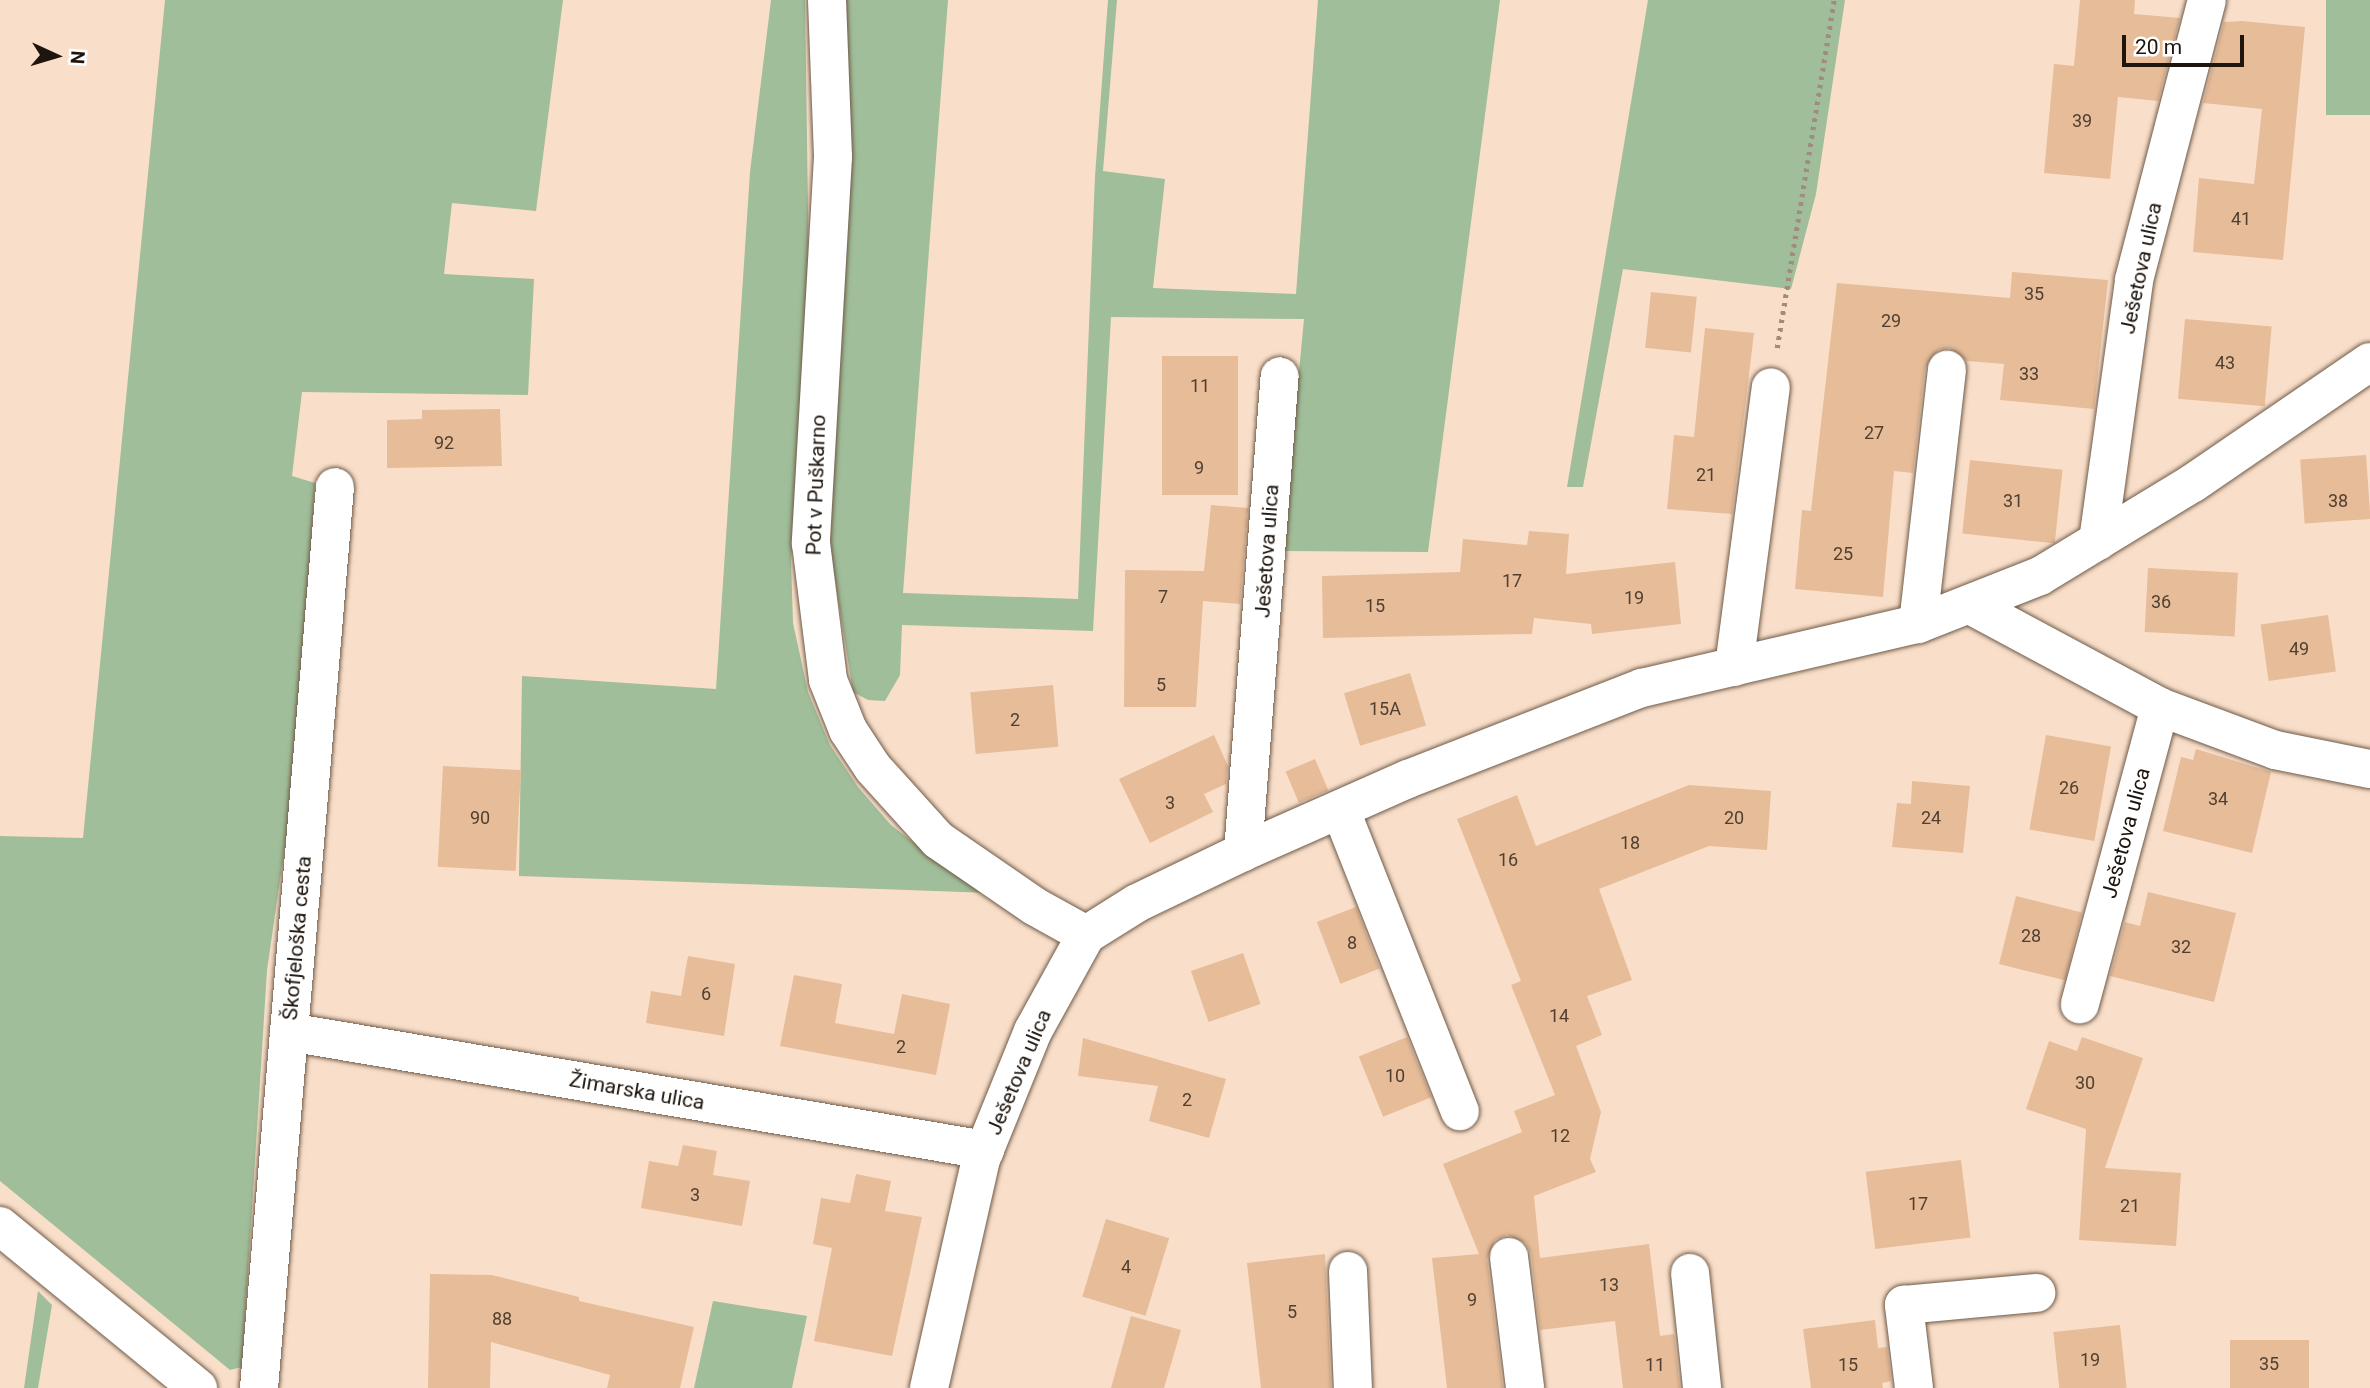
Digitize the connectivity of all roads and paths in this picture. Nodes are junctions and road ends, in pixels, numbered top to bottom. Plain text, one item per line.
1 (827, 0) edge
2 (1834, 0) edge
3 (2207, 0) edge
4 (2370, 362) edge
5 (1947, 370) dead end
6 (1280, 376) dead end
7 (1771, 387) joint
8 (335, 487) dead end
9 (2098, 541) junction
10 (1972, 606) junction
11 (1918, 624) junction
12 (1734, 667) junction
13 (2160, 707) junction
14 (2370, 769) edge
15 (1341, 811) junction
16 (1243, 852) junction
17 (1086, 936) junction
18 (2080, 1004) dead end
19 (289, 1032) junction
20 (1461, 1111) dead end
21 (985, 1150) junction
22 (0, 1226) edge
23 (1509, 1257) dead end
24 (1348, 1271) dead end
25 (1690, 1273) dead end
26 (2036, 1293) dead end
27 (198, 1388) edge
28 (259, 1388) edge
29 (929, 1388) edge
30 (1353, 1388) edge
31 (1525, 1388) edge
32 (1702, 1388) edge
33 (1914, 1388) edge

1 - 17 street, Pot v Puškarno
2 - 7 path
3 - 9 street, Ješetova ulica
4 - 9 street, Ješetova ulica
5 - 11 street
6 - 16 street, Ješetova ulica
7 - 12 street
8 - 19 street, Škofjeloška cesta
9 - 10 street, Ješetova ulica
10 - 11 street, Ješetova ulica
10 - 13 street
11 - 12 street, Ješetova ulica
12 - 15 street, Ješetova ulica
13 - 14 street
13 - 18 street, Ješetova ulica
15 - 16 street, Ješetova ulica
15 - 20 street
16 - 17 street, Ješetova ulica
17 - 21 street, Ješetova ulica
19 - 21 street, Žimarska ulica
19 - 28 street, Škofjeloška cesta
21 - 29 street, Ješetova ulica
22 - 27 street
23 - 31 street
24 - 30 street
25 - 32 street
26 - 33 street

